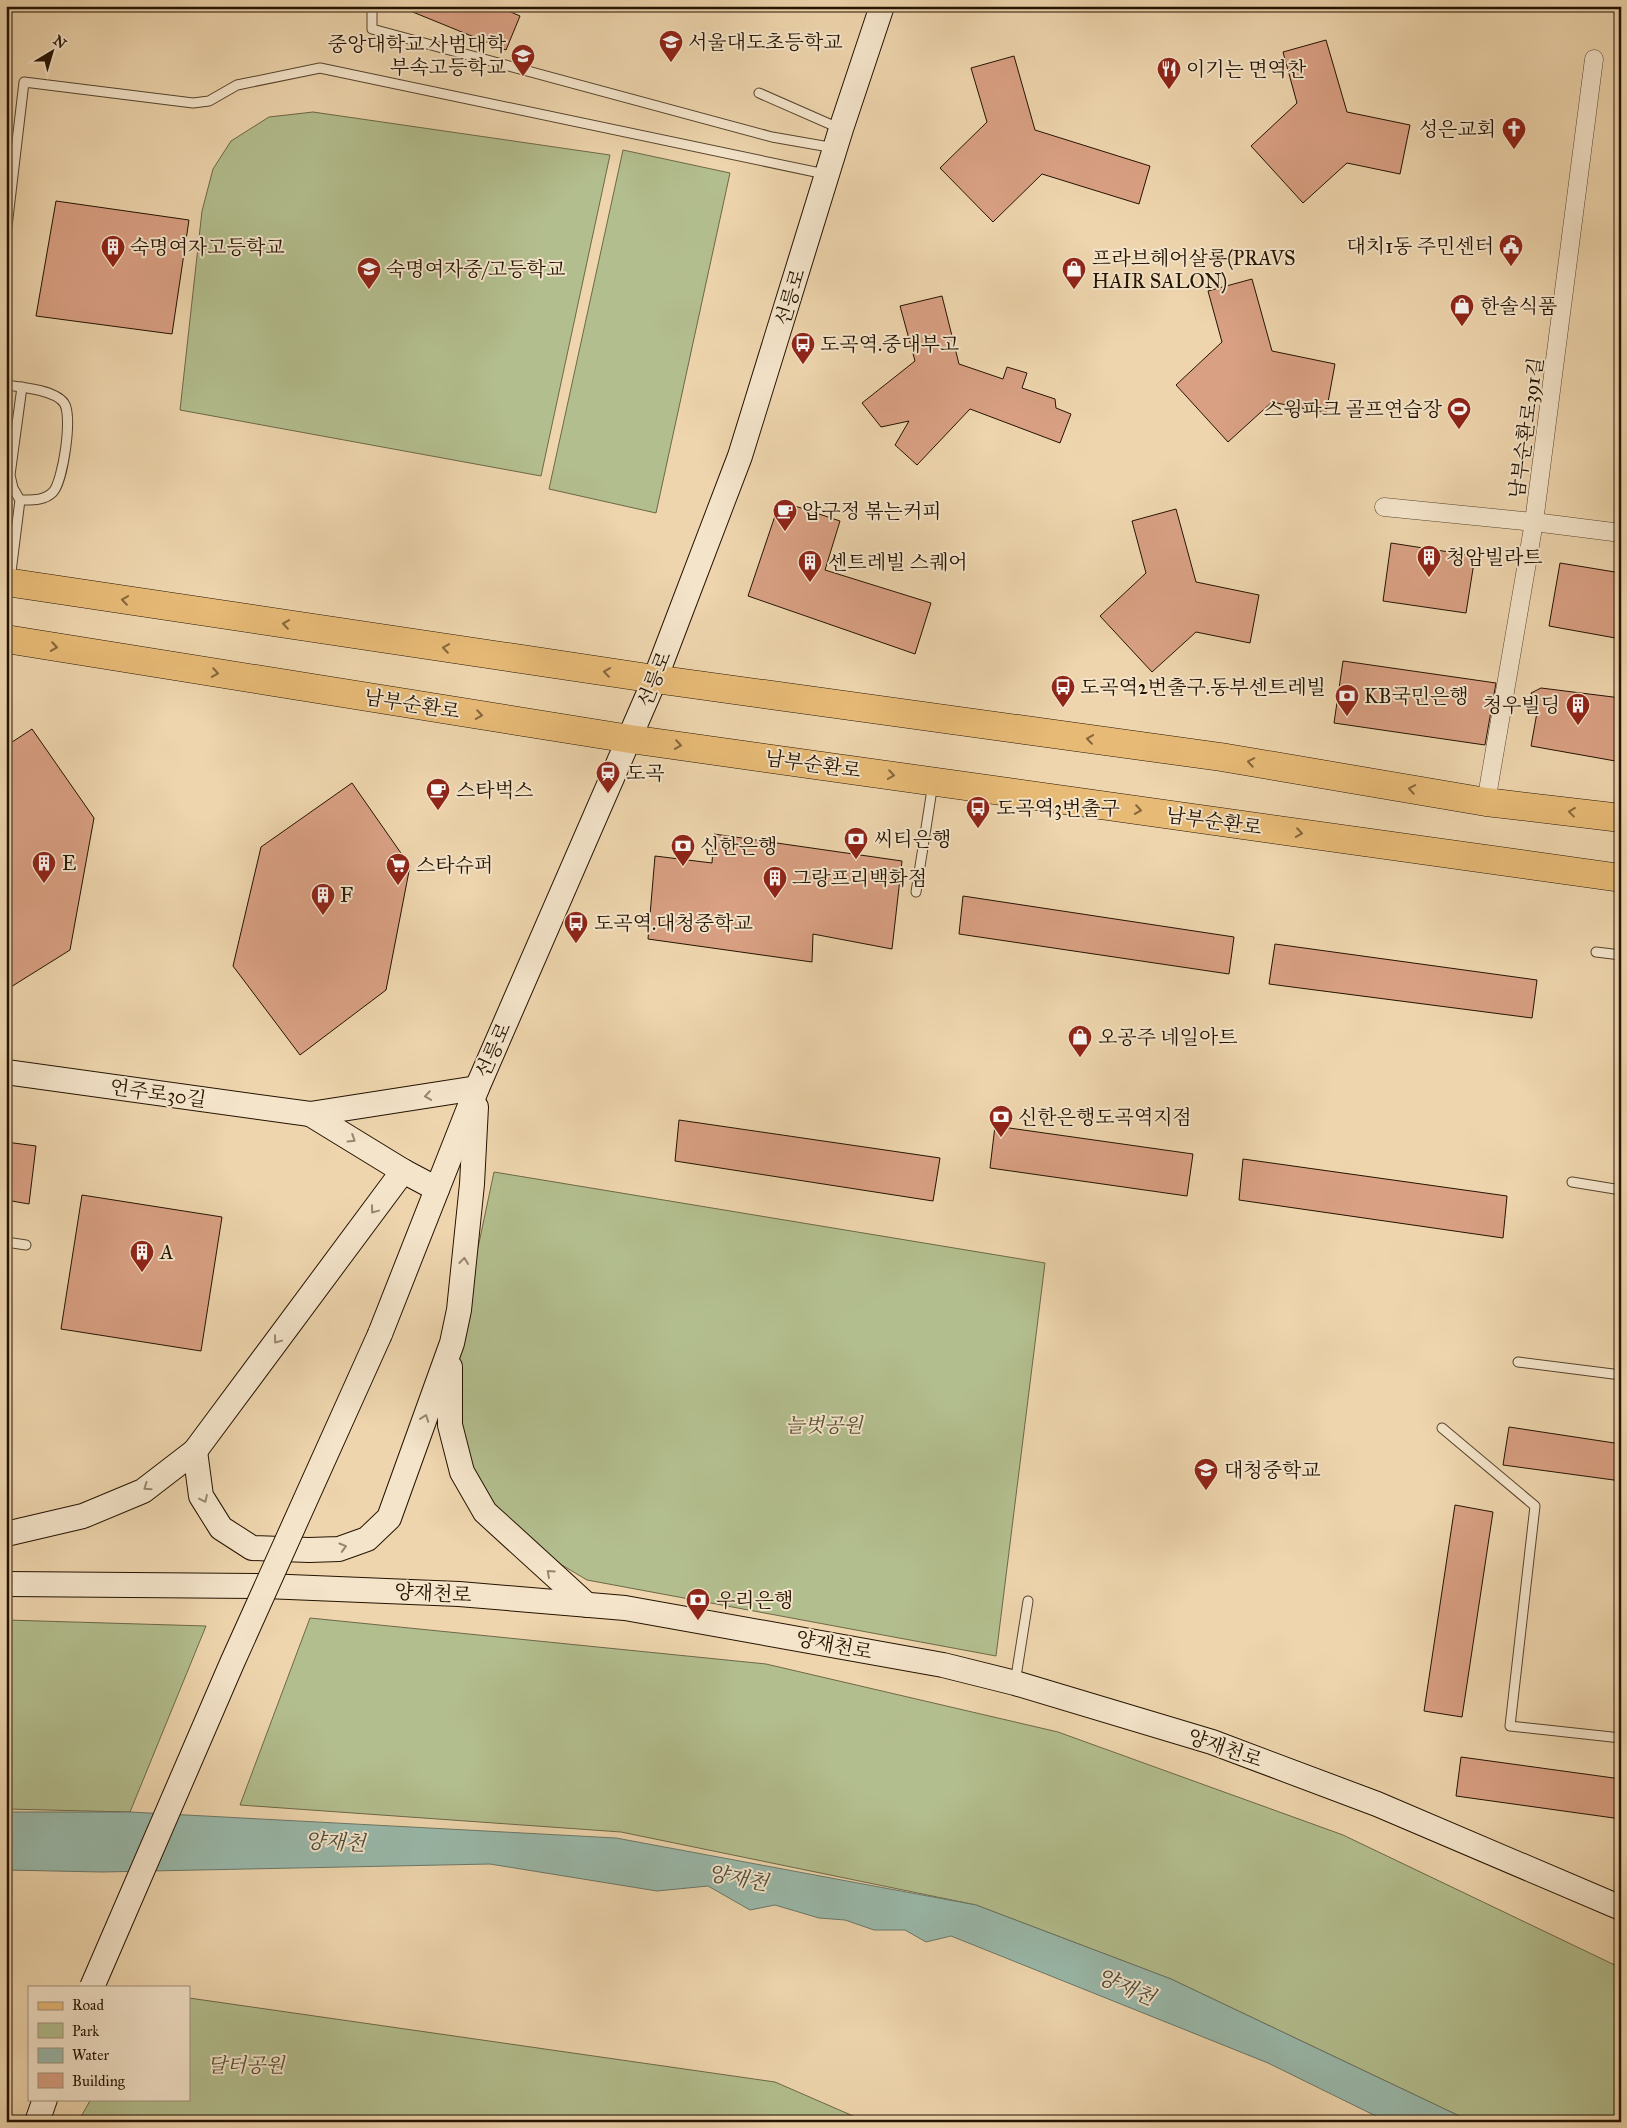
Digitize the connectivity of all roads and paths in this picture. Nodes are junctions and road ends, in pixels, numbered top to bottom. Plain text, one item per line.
1 (372, 6) edge
2 (882, 6) edge
3 (1594, 59) dead end
4 (759, 93) dead end
5 (838, 139) junction
6 (828, 175) junction
7 (6, 235) edge
8 (6, 385) edge
9 (22, 387) junction
10 (20, 500) junction
11 (1384, 507) dead end
12 (1534, 522) junction
13 (1621, 533) edge
14 (8, 583) edge
15 (6, 639) edge
16 (655, 679) junction
17 (630, 739) junction
18 (933, 781) junction
19 (1486, 802) junction
20 (1621, 818) edge
21 (1621, 878) edge
22 (916, 892) dead end
23 (1596, 952) dead end
24 (1621, 955) edge
25 (6, 1072) edge
26 (477, 1088) junction
27 (310, 1114) junction
28 (403, 1171) junction
29 (1572, 1182) dead end
30 (437, 1189) junction
31 (1621, 1190) edge
32 (6, 1242) edge
33 (26, 1245) dead end
34 (452, 1343) junction
35 (1518, 1362) dead end
36 (1621, 1375) edge
37 (1442, 1428) dead end
38 (194, 1451) junction
39 (6, 1534) edge
40 (6, 1584) edge
41 (1028, 1601) dead end
42 (586, 1605) junction
43 (1015, 1683) junction
44 (1621, 1738) edge
45 (1621, 1908) edge
46 (92, 1986) edge

1 - 5 lane
2 - 5 street, 선릉로
3 - 12 street, 남부순환로391길
4 - 5 lane
5 - 6 street, 선릉로
6 - 7 lane
6 - 16 street, 선릉로
8 - 9 lane
9 - 10 lane
9 - 10 lane
10 - 14 lane
11 - 12 street
12 - 13 street
12 - 19 street, 남부순환로391길
16 -> 14 main road
15 -> 17 main road, 남부순환로
16 - 17 street, 선릉로
19 -> 16 main road
17 -> 18 main road, 남부순환로
17 - 26 street, 선릉로
18 -> 21 main road, 남부순환로
18 - 22 lane
20 -> 19 main road
23 - 24 lane
25 - 27 street, 언주로30길
26 -> 27 street
26 - 30 street, 선릉로
34 -> 26 street
27 -> 28 street
28 - 30 street
28 -> 38 street
29 - 31 lane
30 - 46 street, 선릉로, bridge
32 - 33 lane
38 -> 34 street
42 -> 34 street
35 - 36 lane
37 - 44 lane
38 -> 39 street
40 - 42 street, 양재천로
41 - 43 lane
42 - 43 street, 양재천로
43 - 45 street, 양재천로

